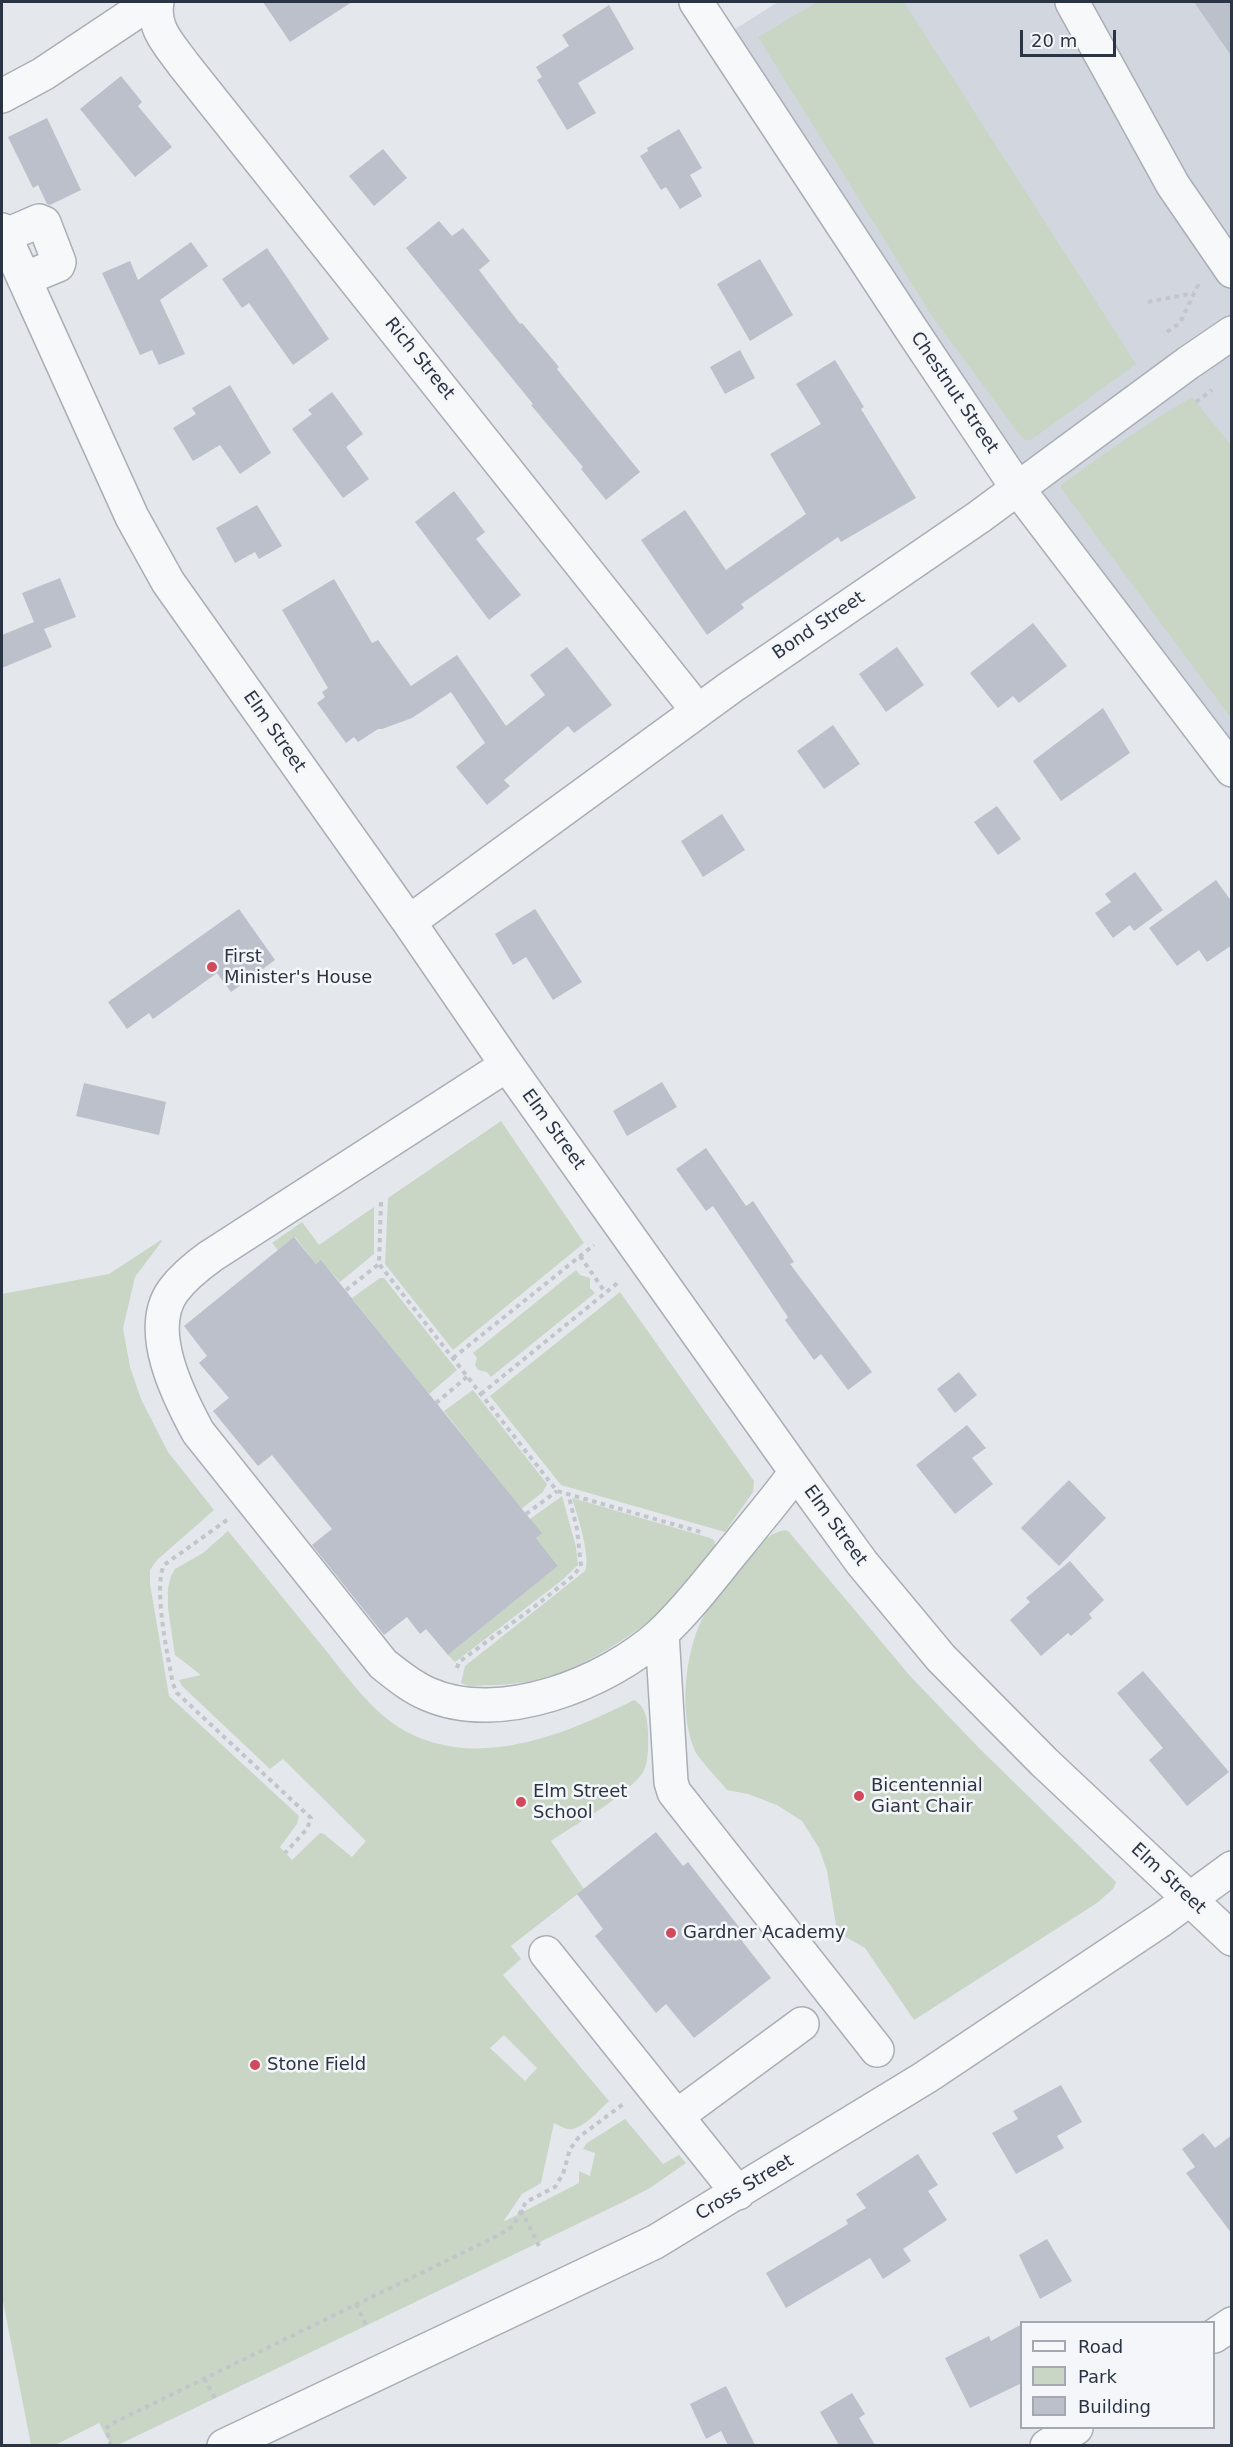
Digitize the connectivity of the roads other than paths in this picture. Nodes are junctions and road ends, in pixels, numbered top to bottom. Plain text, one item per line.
1 (151, 2) edge
2 (157, 2) edge
3 (696, 2) edge
4 (1072, 2) edge
5 (2, 96) edge
6 (3, 233) edge
7 (1232, 271) edge
8 (1232, 333) edge
9 (1018, 489) junction
10 (698, 711) junction
11 (1232, 770) edge
12 (409, 922) junction
13 (507, 1065) junction
14 (796, 1472) junction
15 (662, 1633) junction
16 (1232, 1868) edge
17 (1190, 1899) junction
18 (1232, 1939) edge
19 (546, 1953) dead end
20 (802, 2024) dead end
21 (877, 2050) dead end
22 (676, 2116) junction
23 (738, 2193) junction
24 (1232, 2324) edge
25 (1215, 2336) edge
26 (1073, 2429) edge
27 (224, 2445) edge
28 (1047, 2445) edge

1 - 5 street
2 - 10 street, Rich Street
3 - 9 street, Chestnut Street
4 - 7 street
6 - 12 street, Elm Street
8 - 9 street, Bond Street
9 - 10 street, Bond Street
9 - 11 street, Chestnut Street
10 - 12 street, Bond Street
12 - 13 street, Elm Street
13 - 14 street, Elm Street
13 - 15 street
14 - 15 street
14 - 17 street, Elm Street
15 - 21 street
16 - 17 street, Cross Street
17 - 18 street, Elm Street
17 - 23 street, Cross Street
19 - 22 street
20 - 22 street
22 - 23 street
23 - 27 street, Cross Street
24 - 25 street
26 - 28 street

